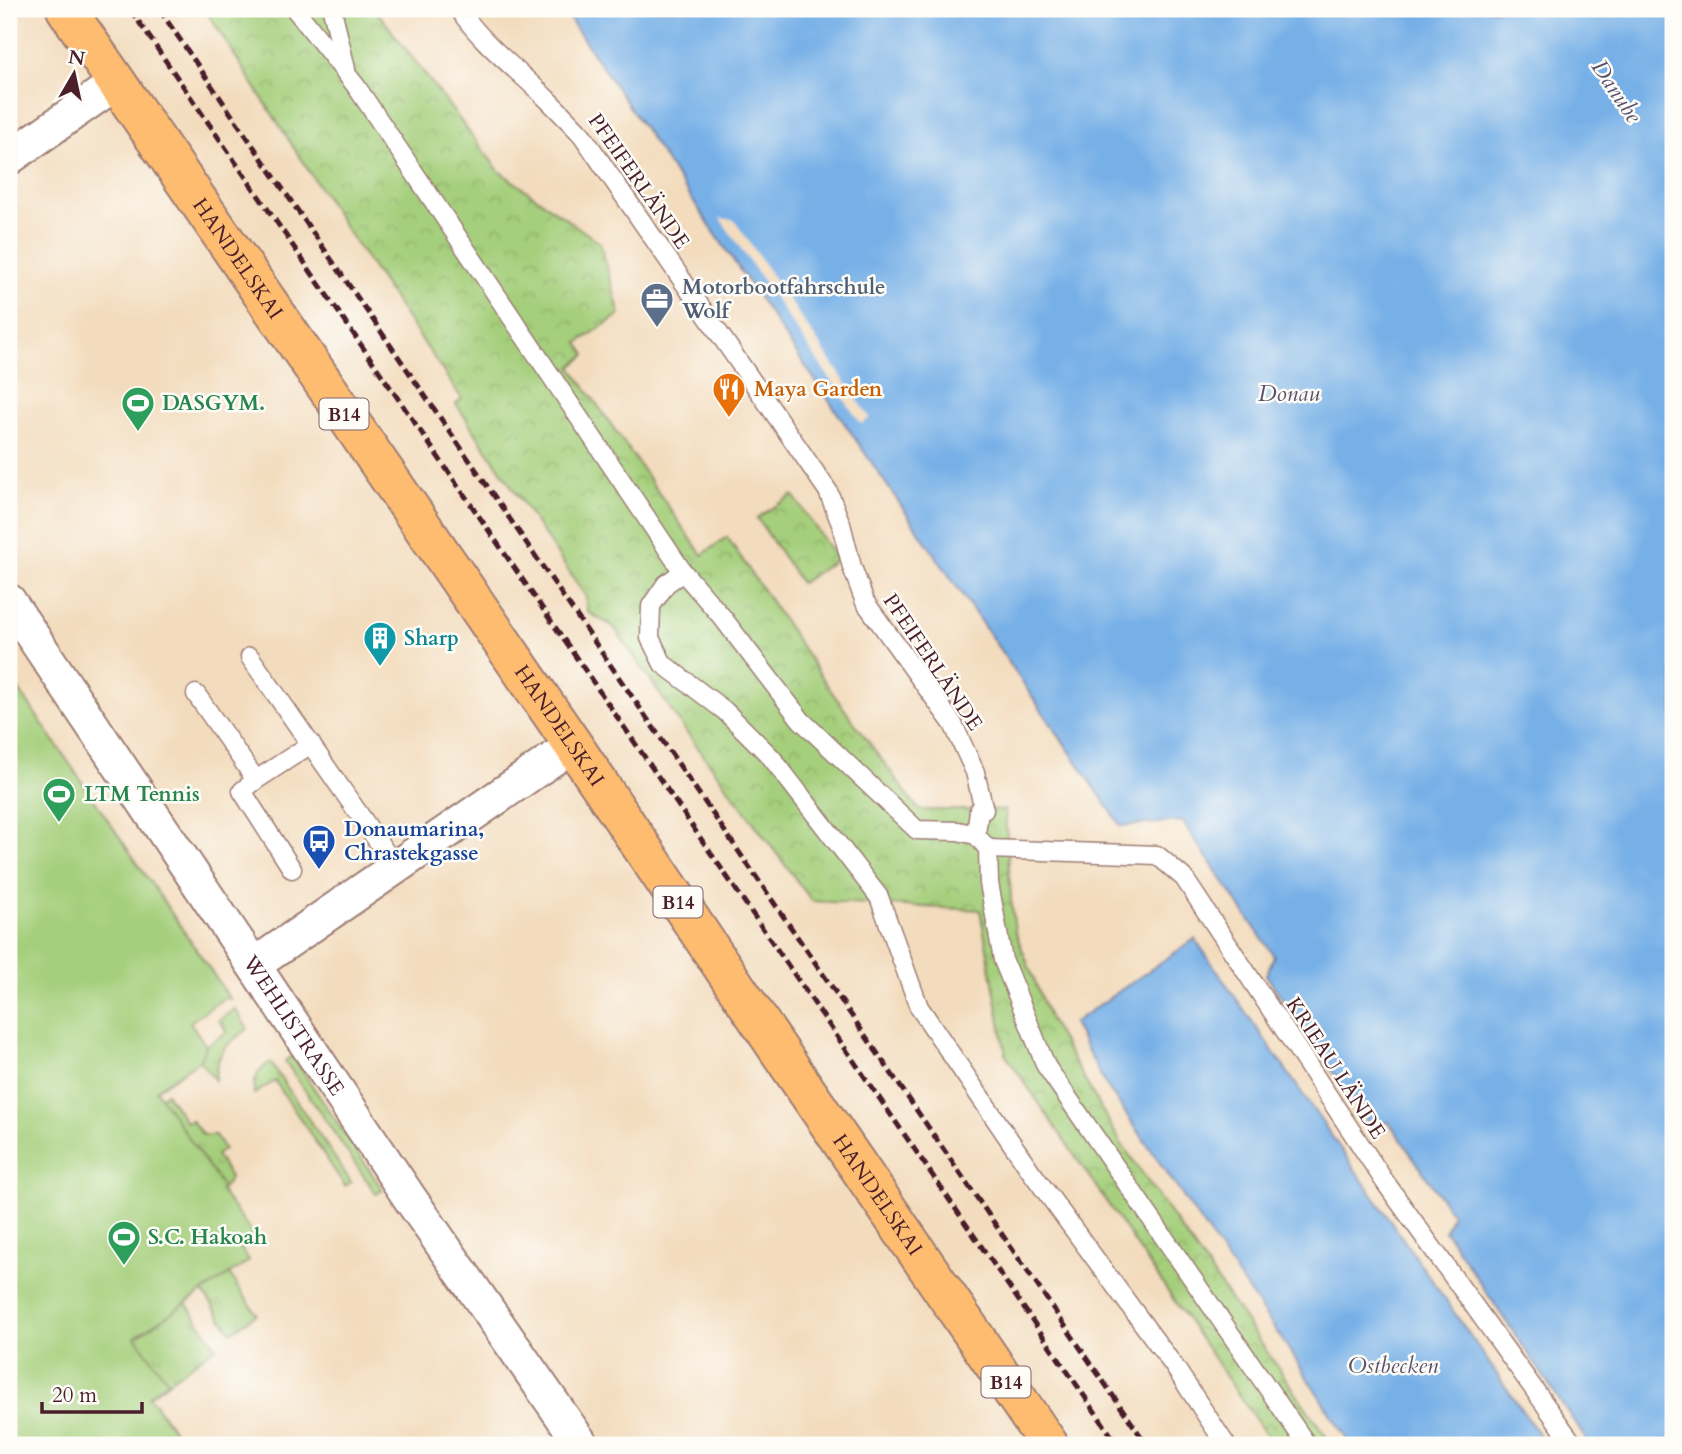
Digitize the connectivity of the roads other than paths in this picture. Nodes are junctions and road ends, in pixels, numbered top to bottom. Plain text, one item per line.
1 (65, 9) edge
2 (295, 9) edge
3 (332, 9) edge
4 (459, 9) edge
5 (348, 76) junction
6 (116, 83) junction
7 (9, 158) edge
8 (683, 572) junction
9 (9, 601) edge
10 (250, 657) dead end
11 (196, 694) dead end
12 (311, 744) junction
13 (573, 745) junction
14 (256, 780) junction
15 (982, 842) junction
16 (395, 866) junction
17 (292, 869) dead end
18 (254, 965) junction
19 (582, 1445) edge
20 (1049, 1445) edge
21 (1226, 1445) edge
22 (1307, 1445) edge
23 (1574, 1445) edge

1 - 6 main road, HANDELSKAI / B14
2 - 5 lane, KRIEAU LÄNDE
3 - 5 lane
4 - 15 lane, PFEIFERLÄNDE
5 - 8 lane, KRIEAU LÄNDE
6 - 7 street
6 - 13 main road, HANDELSKAI / B14
8 - 15 lane, KRIEAU LÄNDE
8 - 21 lane
9 - 18 street, WEHLISTRASSE
10 - 12 lane
11 - 14 lane
12 - 14 lane
12 - 16 lane
13 - 16 street
13 - 20 main road, HANDELSKAI / B14
14 - 17 lane
15 - 22 lane, PFEIFERLÄNDE
15 - 23 lane, KRIEAU LÄNDE
16 - 18 street
18 - 19 street, WEHLISTRASSE

